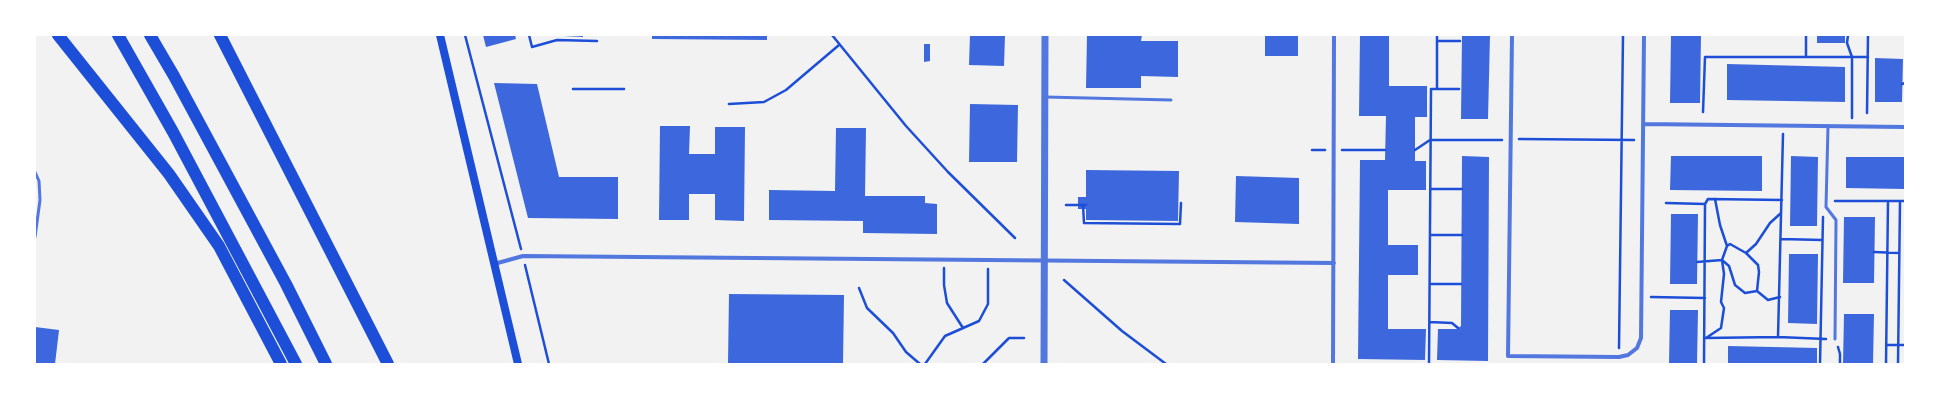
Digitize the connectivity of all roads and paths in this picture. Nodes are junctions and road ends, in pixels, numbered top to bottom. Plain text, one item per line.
1 (58, 35) edge
2 (118, 35) edge
3 (150, 35) edge
4 (159, 35) edge
5 (220, 35) edge
6 (440, 35) edge
7 (465, 35) edge
8 (529, 35) edge
9 (832, 35) edge
10 (1045, 35) edge
11 (1334, 35) edge
12 (1437, 35) edge
13 (1512, 35) edge
14 (1623, 35) edge
15 (1644, 35) edge
16 (1806, 35) edge
17 (1848, 35) edge
18 (1868, 35) edge
19 (597, 41) dead end
20 (1437, 41) junction
21 (1460, 41) dead end
22 (839, 45) junction
23 (1806, 57) junction
24 (1852, 57) junction
25 (1868, 57) junction
26 (174, 76) junction
27 (573, 89) dead end
28 (624, 89) dead end
29 (1437, 89) junction
30 (1459, 89) dead end
31 (1045, 97) junction
32 (1171, 100) dead end
33 (729, 104) dead end
34 (1703, 112) dead end
35 (1867, 113) dead end
36 (1643, 124) junction
37 (1783, 126) junction
38 (1828, 126) junction
39 (1852, 127) junction
40 (1905, 128) edge
41 (1430, 140) junction
42 (1510, 140) junction
43 (1622, 140) junction
44 (1643, 140) junction
45 (1312, 150) dead end
46 (1334, 150) junction
47 (1385, 150) dead end
48 (1415, 150) dead end
49 (35, 172) edge
50 (1430, 189) junction
51 (1462, 189) dead end
52 (1715, 199) junction
53 (1782, 200) junction
54 (1826, 200) junction
55 (1888, 201) junction
56 (1900, 201) junction
57 (1905, 201) edge
58 (1180, 203) dead end
59 (1666, 204) dead end
60 (1705, 204) junction
61 (1066, 205) dead end
62 (1826, 207) junction
63 (1782, 213) junction
64 (1430, 235) junction
65 (1462, 235) dead end
66 (35, 237) edge
67 (1015, 238) dead end
68 (1781, 240) junction
69 (1822, 240) junction
70 (1727, 246) junction
71 (1874, 252) dead end
72 (1888, 252) junction
73 (1746, 253) junction
74 (1899, 253) junction
75 (523, 256) junction
76 (945, 260) junction
77 (988, 260) junction
78 (1044, 260) junction
79 (1722, 260) junction
80 (1334, 262) junction
81 (1697, 262) dead end
82 (1705, 262) junction
83 (494, 264) junction
84 (1064, 280) dead end
85 (1430, 284) junction
86 (1461, 284) dead end
87 (859, 288) dead end
88 (1757, 291) junction
89 (1642, 297) junction
90 (1780, 297) junction
91 (1705, 298) junction
92 (1430, 322) junction
93 (963, 328) junction
94 (1458, 328) dead end
95 (1778, 337) junction
96 (1024, 338) dead end
97 (1705, 338) junction
98 (1818, 339) dead end
99 (1835, 339) joint
100 (1886, 345) junction
101 (1899, 345) junction
102 (1905, 345) edge
103 (1619, 357) junction
104 (281, 364) edge
105 (296, 364) edge
106 (326, 364) edge
107 (388, 364) edge
108 (518, 364) edge
109 (549, 364) edge
110 (920, 364) edge
111 (925, 364) edge
112 (983, 364) edge
113 (1044, 364) edge
114 (1166, 364) edge
115 (1333, 364) edge
116 (1429, 364) edge
117 (1704, 364) edge
118 (1820, 364) edge
119 (1840, 364) edge
120 (1886, 364) edge
121 (1898, 364) edge

1 - 104 highway
2 - 105 highway
3 - 26 highway
4 - 26 highway
5 - 107 highway
6 - 83 main road
7 - 75 path
8 - 19 path
9 - 22 path
10 - 31 street
11 - 46 street
12 - 20 path
13 - 42 street
14 - 43 path
15 - 36 street
16 - 23 path
17 - 24 path
18 - 25 path
20 - 21 path
20 - 29 path
22 - 33 path
22 - 67 path
23 - 24 path
23 - 34 path
24 - 25 path
24 - 39 path
25 - 35 path
26 - 106 highway
27 - 28 path
29 - 30 path
29 - 41 path
31 - 32 lane
31 - 78 street
36 - 37 street
36 - 44 street
37 - 38 street
37 - 53 path
38 - 39 street
38 - 54 lane
39 - 40 street
41 - 42 path
41 - 48 path
41 - 50 path
42 - 43 path
42 - 103 street
43 - 44 path
43 - 103 path
44 - 89 street
45 - 46 path
46 - 47 path
46 - 80 street
49 - 66 lane
50 - 51 path
50 - 64 path
52 - 53 path
52 - 60 path
52 - 70 path
53 - 63 path
54 - 55 path
54 - 62 lane
55 - 56 path
55 - 72 path
56 - 57 path
56 - 74 path
58 - 61 path
59 - 60 path
60 - 82 path
62 - 69 path
62 - 99 lane
63 - 68 path
63 - 73 path
64 - 65 path
64 - 85 path
68 - 69 path
68 - 90 path
69 - 118 path
70 - 73 path
70 - 79 path
71 - 72 path
72 - 74 path
72 - 100 path
73 - 88 path
74 - 101 path
75 - 76 street
75 - 83 street
75 - 109 path
76 - 77 street
76 - 93 path
77 - 78 street
77 - 93 path
78 - 80 street
78 - 113 street
79 - 82 path
79 - 88 path
79 - 97 path
80 - 115 street
81 - 82 path
82 - 91 path
83 - 108 main road
84 - 114 path
85 - 86 path
85 - 92 path
87 - 110 path
88 - 90 path
89 - 91 path
89 - 103 street
90 - 95 path
91 - 97 path
92 - 94 path
92 - 116 path
93 - 111 path
95 - 97 path
95 - 98 path
96 - 112 path
97 - 117 path
99 - 119 path
100 - 101 path
100 - 120 path
101 - 102 path
101 - 121 path

